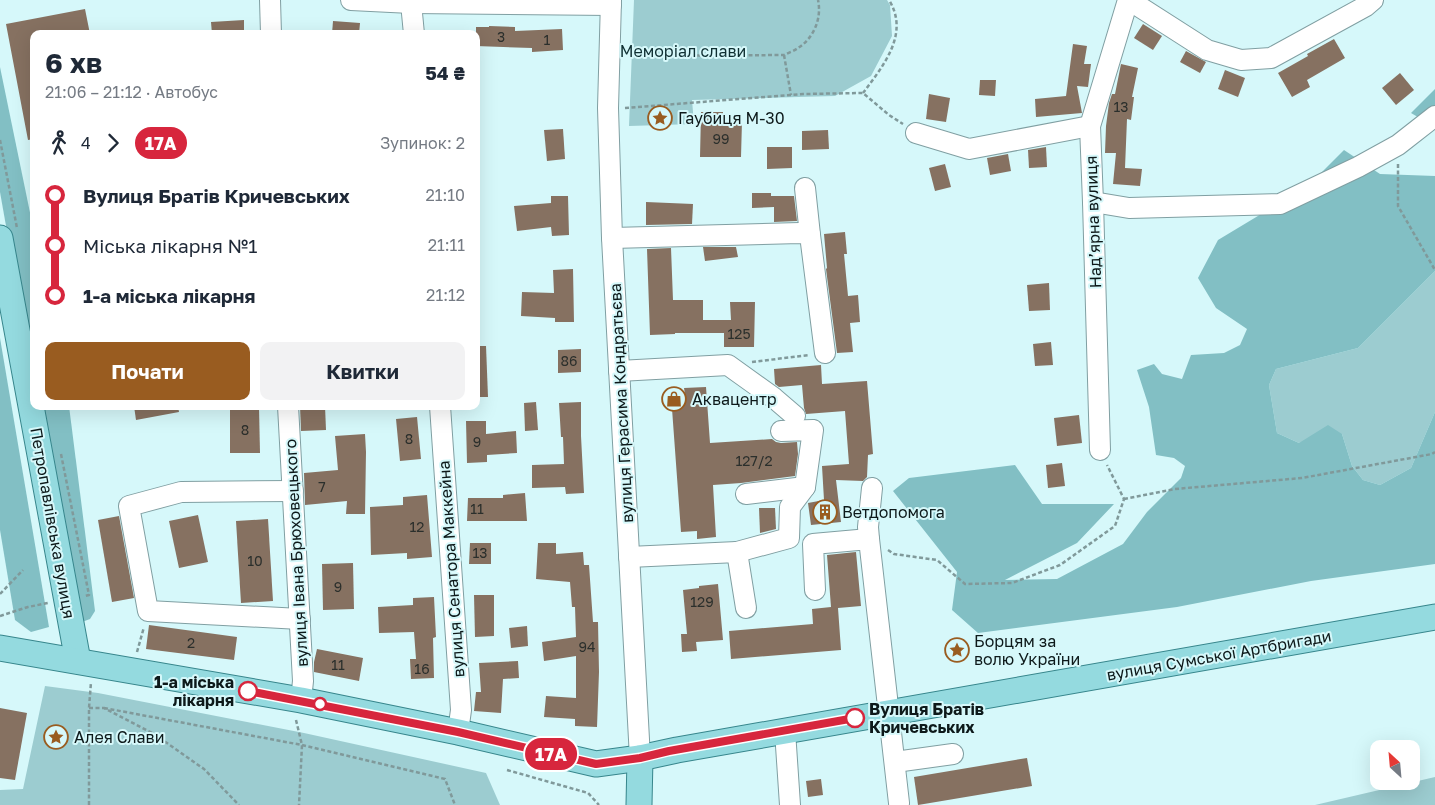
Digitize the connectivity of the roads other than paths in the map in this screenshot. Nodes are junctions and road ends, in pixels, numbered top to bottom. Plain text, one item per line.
1 (270, 0) edge
2 (352, 0) edge
3 (1129, 0) edge
4 (1373, 0) edge
5 (412, 2) junction
6 (611, 2) edge
7 (272, 30) edge
8 (414, 30) edge
9 (1435, 116) edge
10 (1090, 126) junction
11 (916, 133) dead end
12 (805, 188) dead end
13 (1094, 202) junction
14 (810, 235) junction
15 (0, 238) edge
16 (612, 238) junction
17 (825, 353) road end
18 (619, 371) junction
19 (30, 393) edge
20 (33, 410) edge
21 (288, 410) edge
22 (440, 410) edge
23 (795, 416) dead end
24 (781, 431) dead end
25 (1100, 450) road end
26 (805, 487) junction
27 (872, 488) dead end
28 (292, 492) junction
29 (746, 494) dead end
30 (869, 538) junction
31 (737, 552) junction
32 (629, 557) junction
33 (815, 590) dead end
34 (746, 608) dead end
35 (1435, 617) edge
36 (300, 620) junction
37 (0, 648) edge
38 (84, 671) junction
39 (299, 710) junction
40 (889, 712) junction
41 (785, 731) junction
42 (458, 732) junction
43 (953, 754) dead end
44 (640, 758) junction
45 (895, 762) junction
46 (899, 803) dead end
47 (639, 805) edge
48 (790, 805) edge

1 - 7 street
2 - 5 street
3 - 4 street
3 - 10 street, Надʼярна вулиця
5 - 6 street
5 - 8 street
6 - 16 street, вулиця Герасима Кондратьєва
9 - 13 street
10 - 11 street
10 - 13 street, Надʼярна вулиця
12 - 14 street
13 - 25 street, Надʼярна вулиця
14 - 16 street
14 - 17 street
15 - 19 main road, Петропавлівська вулиця
16 - 18 street, вулиця Герасима Кондратьєва
18 - 23 street
18 - 32 street, вулиця Герасима Кондратьєва
20 - 38 main road, Петропавлівська вулиця
21 - 28 street, вулиця Івана Брюховецького
22 - 42 street, вулиця Сенатора Маккейна
24 - 26 street
26 - 29 street
26 - 31 street
27 - 30 street
28 - 36 street, вулиця Івана Брюховецького
28 - 36 street
30 - 33 street
30 - 40 street
31 - 32 street
31 - 34 street
32 - 44 street, вулиця Герасима Кондратьєва
35 - 40 main road, вулиця Сумської Артбригади
36 - 39 street, вулиця Івана Брюховецького
37 - 38 main road, вулиця Сумської Артбригади
38 - 39 main road, вулиця Сумської Артбригади
39 - 42 main road, вулиця Сумської Артбригади
40 - 41 main road, вулиця Сумської Артбригади
40 - 45 street
41 - 44 main road, вулиця Сумської Артбригади
41 - 48 street
42 - 44 main road, вулиця Сумської Артбригади
43 - 45 street
44 - 47 main road, вулиця Герасима Кондратьєва
45 - 46 street

